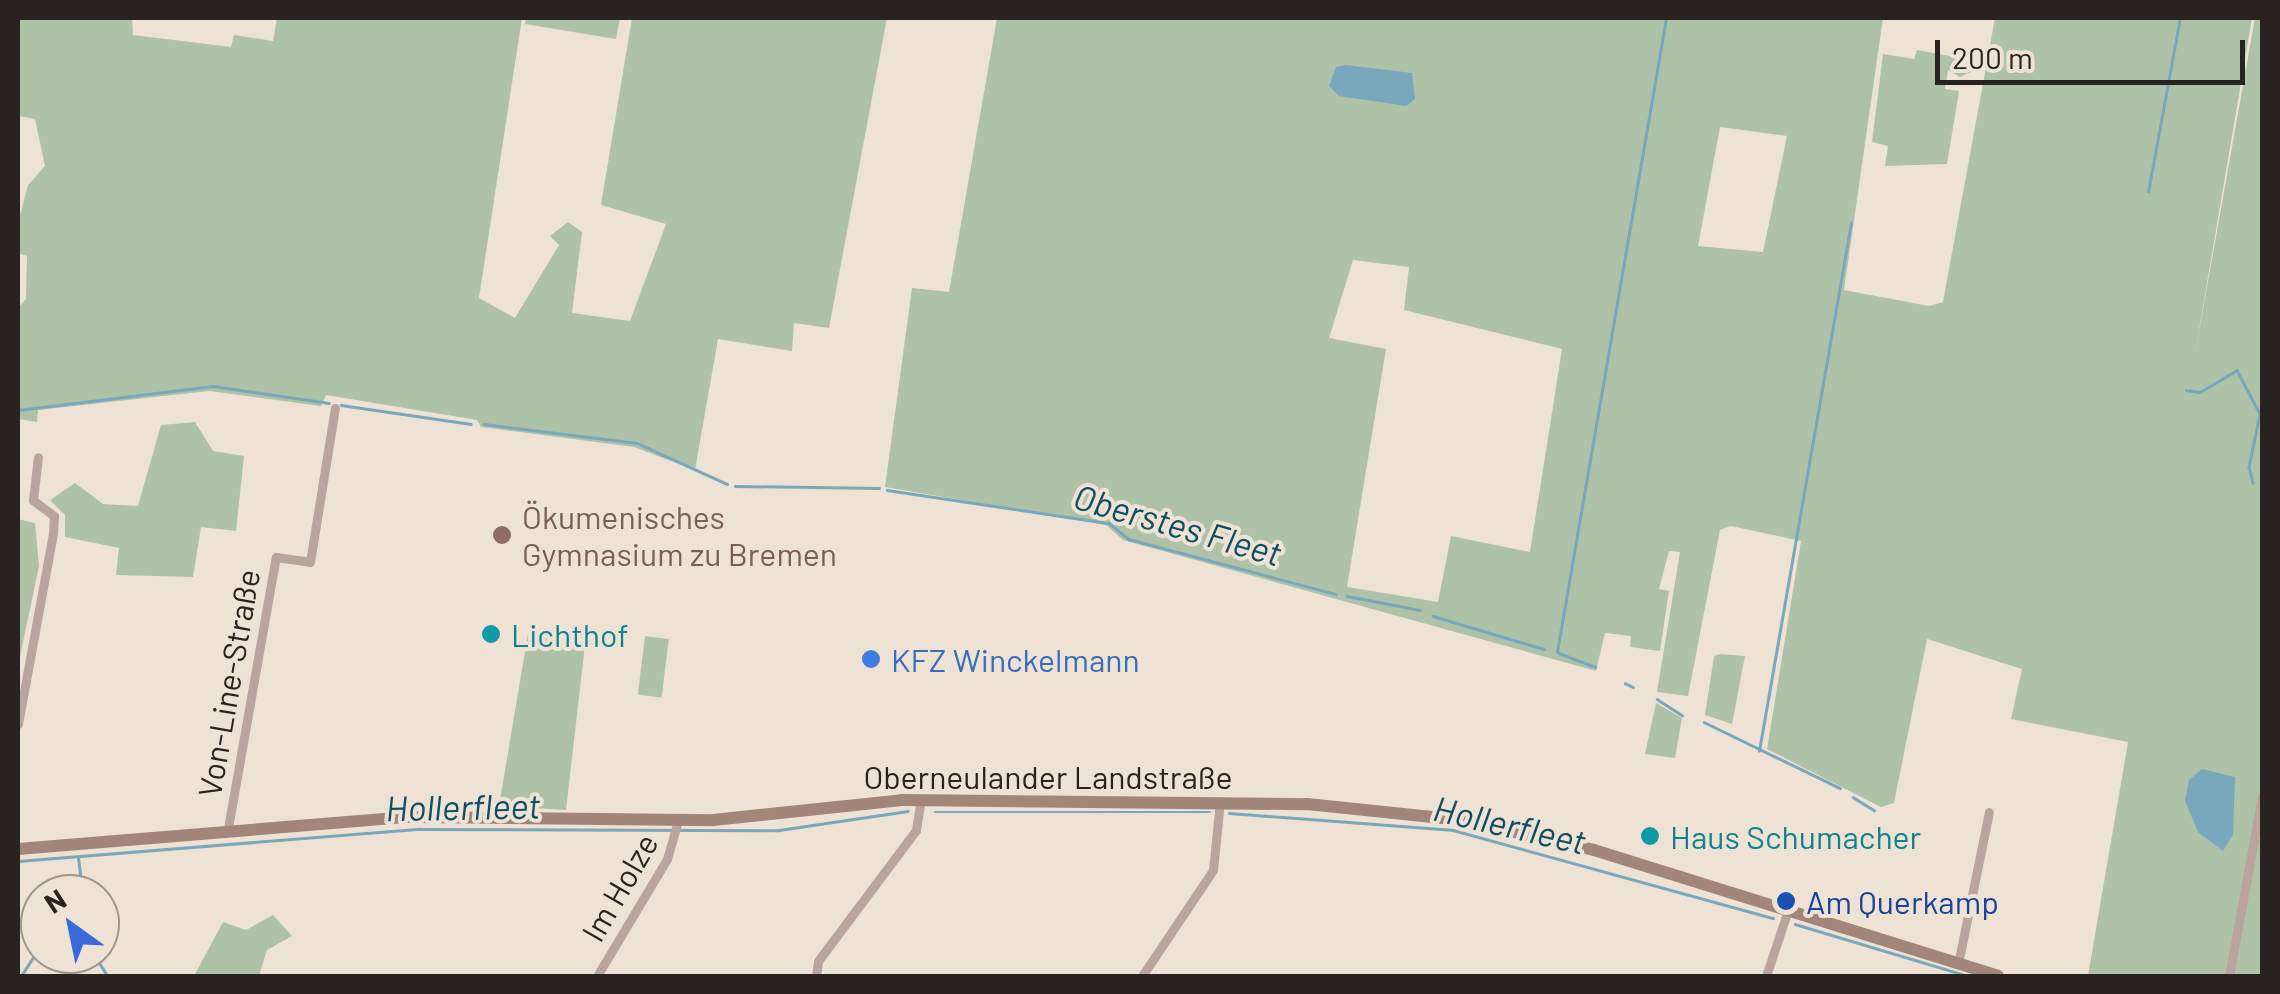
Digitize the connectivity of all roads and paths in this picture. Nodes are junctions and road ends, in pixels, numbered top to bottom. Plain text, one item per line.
1 (335, 408) dead end
2 (38, 457) dead end
3 (18, 724) edge
4 (2262, 796) edge
5 (921, 800) junction
6 (1220, 801) junction
7 (1988, 812) dead end
8 (228, 828) junction
9 (678, 829) junction
10 (18, 849) edge
11 (1788, 910) junction
12 (1958, 964) junction
13 (596, 976) edge
14 (816, 976) edge
15 (1142, 976) edge
16 (1766, 976) edge
17 (1998, 976) edge
18 (2229, 976) edge

1 - 8 street, Von-Line-Straße
2 - 3 street
4 - 18 street
5 - 6 street, Oberneulander Landstraße
5 - 9 street, Oberneulander Landstraße
5 - 14 street
6 - 11 street, Oberneulander Landstraße
6 - 15 street
7 - 12 street
8 - 9 street, Oberneulander Landstraße
8 - 10 street, Oberneulander Landstraße
9 - 13 street, Im Holze
11 - 12 street, Oberneulander Landstraße
11 - 16 street
12 - 17 street, Oberneulander Landstraße

